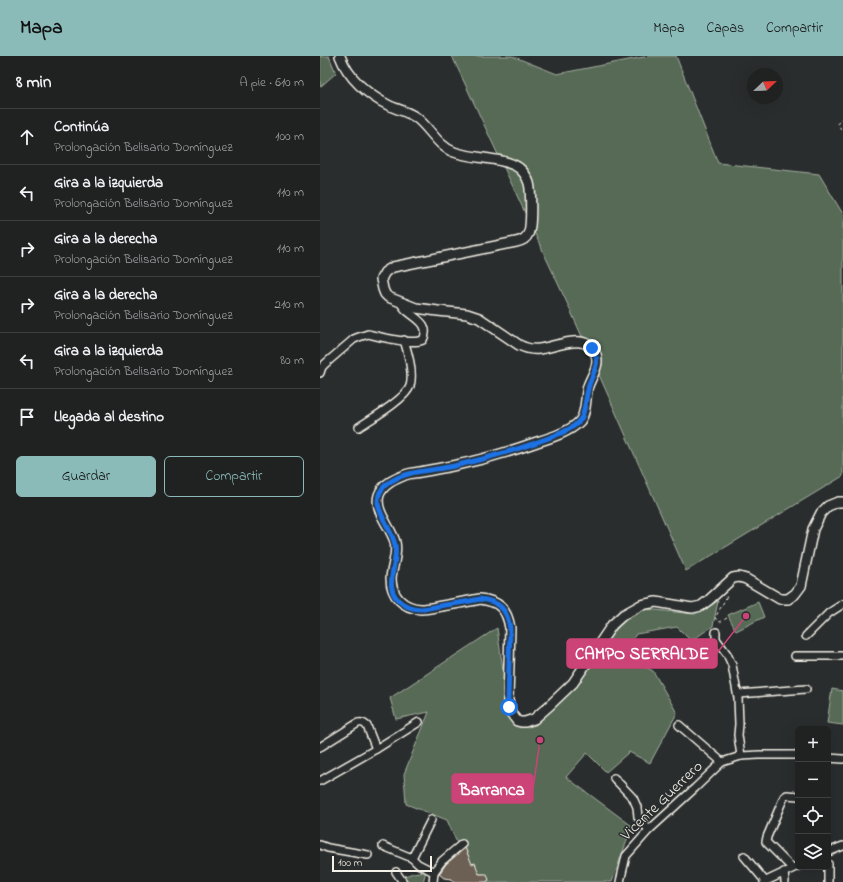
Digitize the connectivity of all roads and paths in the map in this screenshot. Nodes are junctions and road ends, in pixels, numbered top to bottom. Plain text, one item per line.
1 (340, 56) edge
2 (843, 117) edge
3 (843, 130) edge
4 (400, 302) junction
5 (404, 340) junction
6 (321, 369) edge
7 (359, 427) dead end
8 (843, 502) edge
9 (731, 590) dead end
10 (843, 604) edge
11 (727, 618) dead end
12 (716, 632) dead end
13 (806, 636) dead end
14 (795, 656) dead end
15 (843, 656) edge
16 (806, 689) dead end
17 (738, 694) junction
18 (418, 722) dead end
19 (679, 725) dead end
20 (320, 748) edge
21 (376, 749) junction
22 (795, 755) edge
23 (741, 756) junction
24 (831, 758) edge
25 (843, 759) edge
26 (722, 762) junction
27 (614, 778) dead end
28 (320, 781) edge
29 (795, 796) edge
30 (431, 820) dead end
31 (648, 830) junction
32 (462, 844) dead end
33 (320, 845) edge
34 (383, 846) dead end
35 (843, 846) edge
36 (831, 851) edge
37 (368, 855) dead end
38 (744, 856) dead end
39 (412, 858) junction
40 (795, 867) edge
41 (828, 870) edge
42 (396, 872) dead end
43 (434, 872) junction
44 (784, 872) junction
45 (404, 882) edge
46 (433, 882) edge
47 (620, 882) edge
48 (764, 882) edge
49 (785, 882) edge
50 (828, 882) edge

1 - 4 main road
2 - 3 path
4 - 5 street
4 - 8 main road
5 - 6 street
5 - 7 street
9 - 11 path
10 - 13 street
12 - 17 street
14 - 15 street
16 - 17 street
17 - 23 street
18 - 21 street
19 - 26 street
20 - 21 street
21 - 28 street
22 - 23 street, Vicente Guerrero
23 - 26 street, Vicente Guerrero
24 - 25 street
26 - 31 street, Vicente Guerrero
27 - 31 street
29 - 40 street
30 - 39 street
31 - 47 street, Vicente Guerrero
32 - 43 street
33 - 37 street
34 - 39 street
35 - 36 street
38 - 48 street
39 - 43 street
40 - 44 street
41 - 50 street
42 - 45 street
43 - 46 street
44 - 48 street
44 - 49 street

